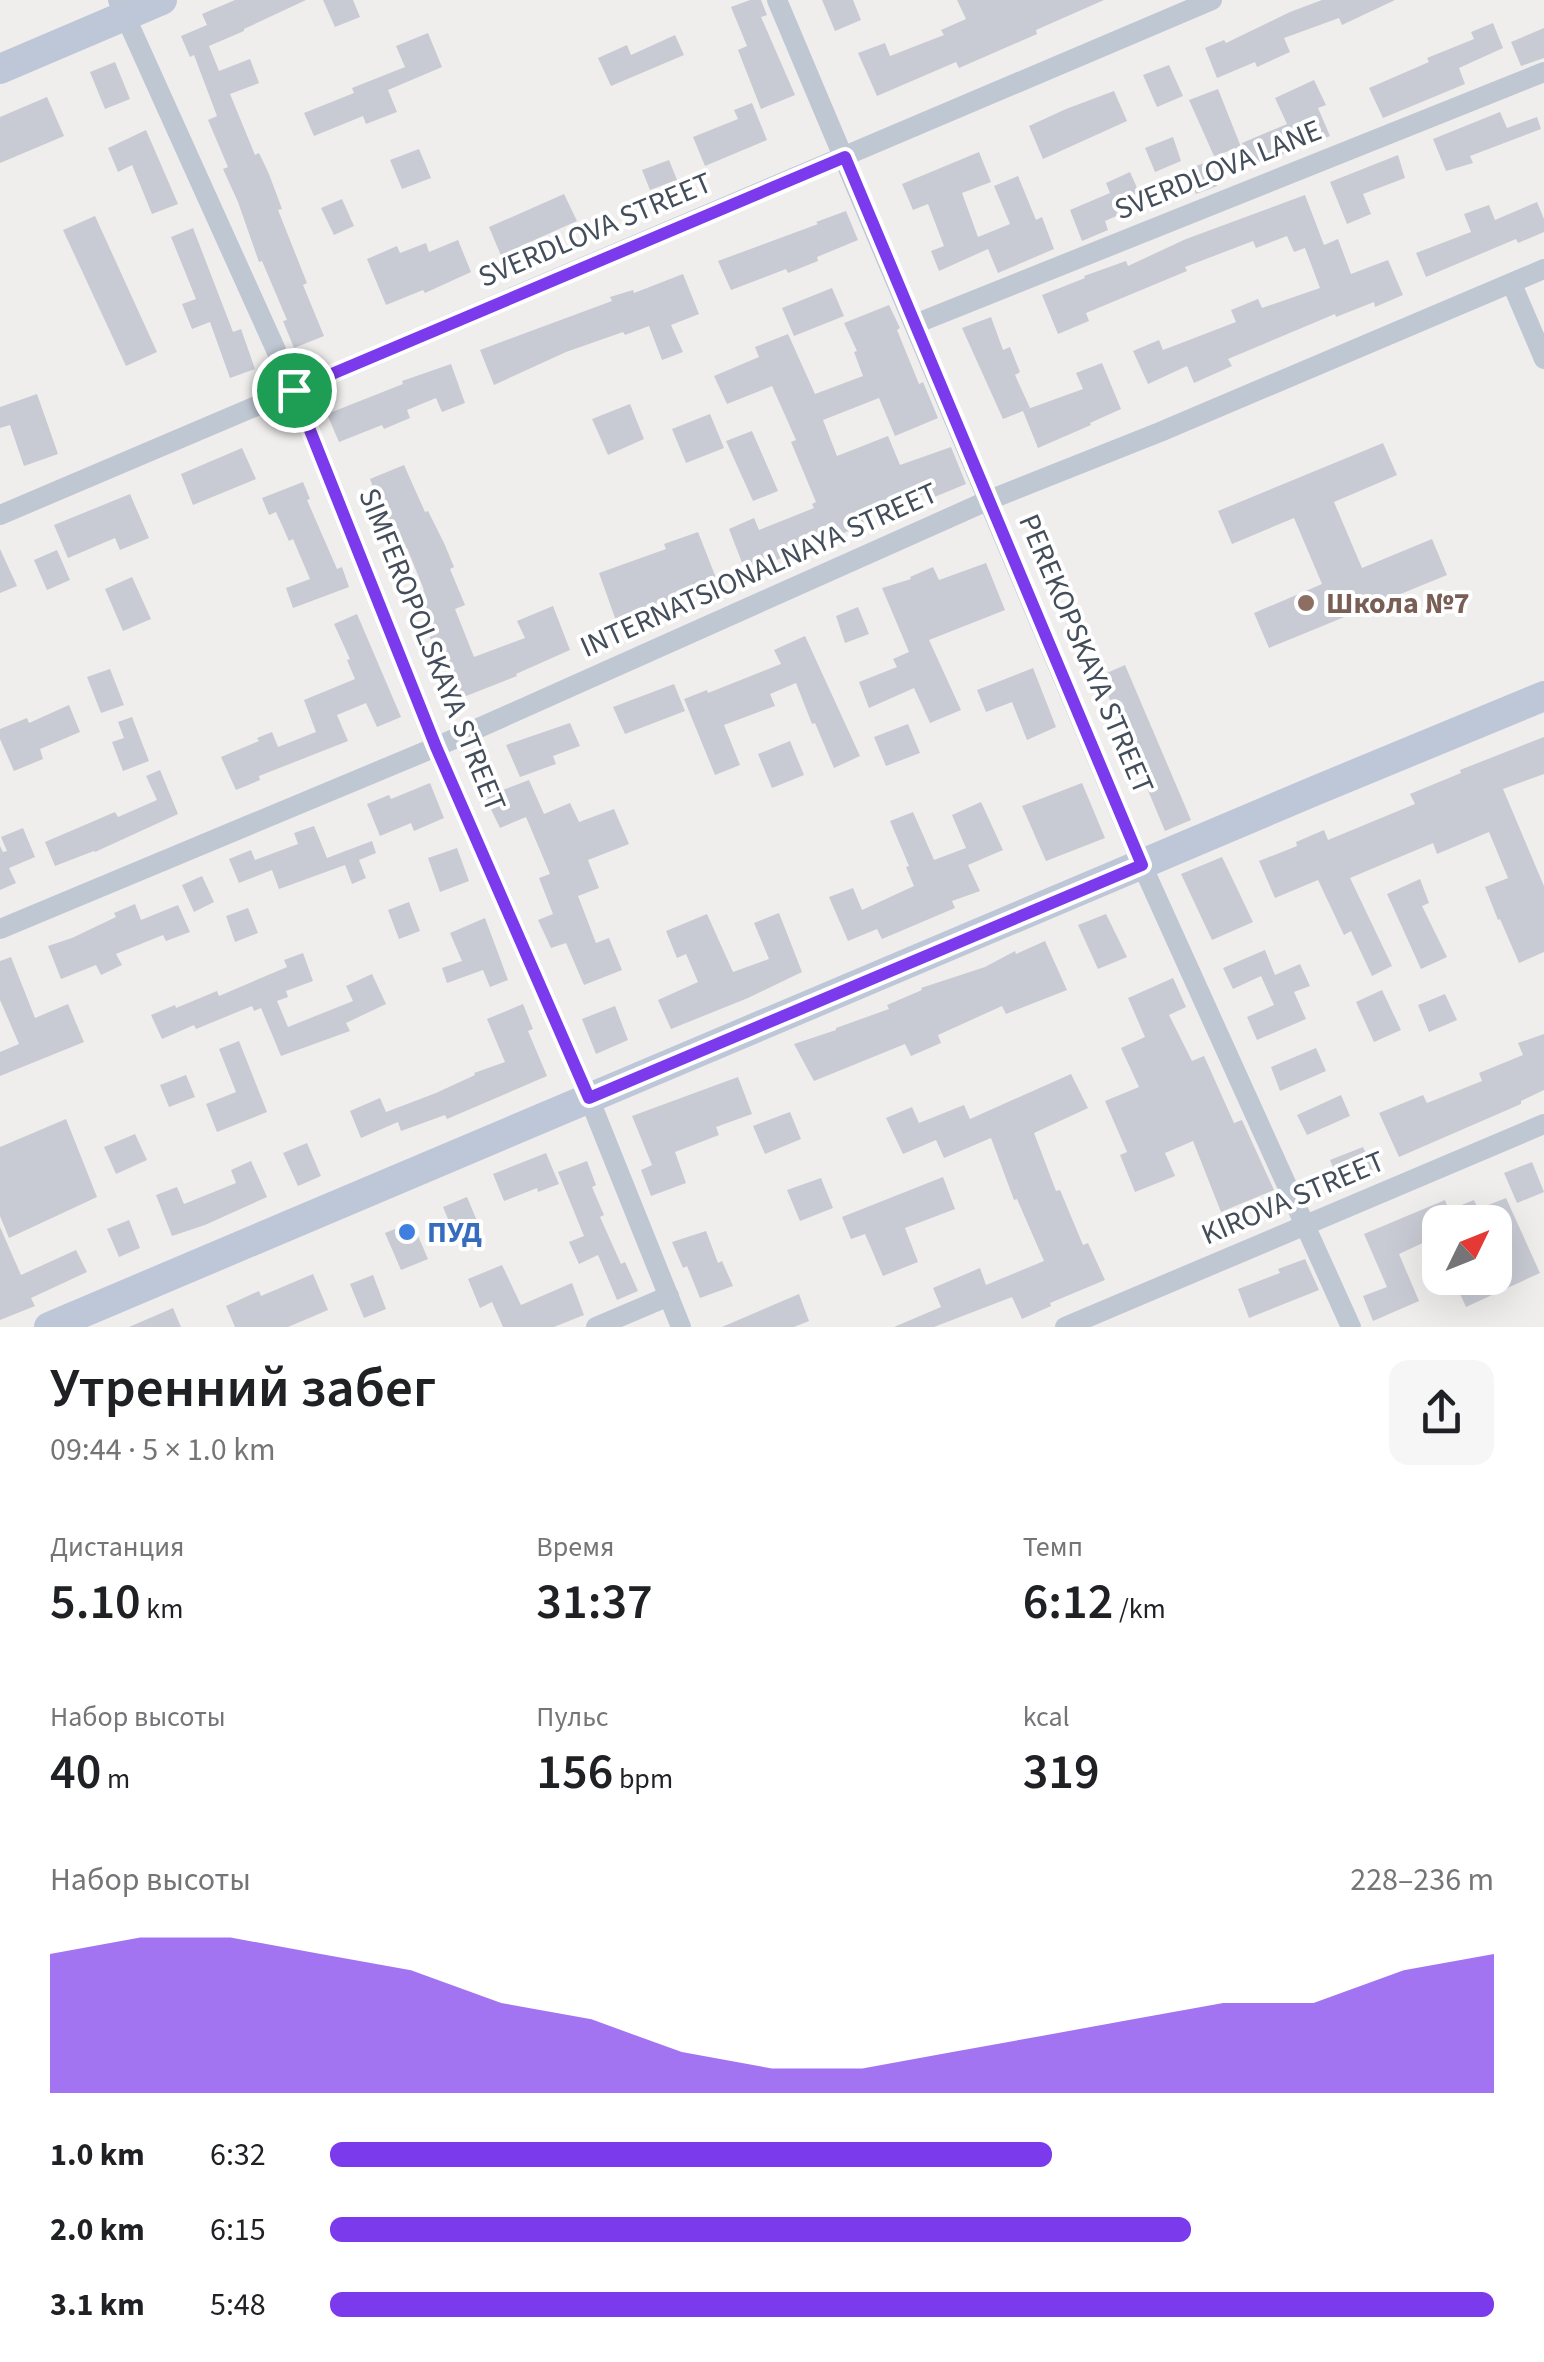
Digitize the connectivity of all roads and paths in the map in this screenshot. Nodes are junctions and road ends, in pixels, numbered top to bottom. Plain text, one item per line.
1 (162, 0) edge
2 (778, 0) edge
3 (1212, 0) edge
4 (122, 8) edge
5 (0, 69) edge
6 (1544, 72) edge
7 (845, 157) junction
8 (1544, 270) edge
9 (1512, 284) junction
10 (914, 324) junction
11 (1544, 359) edge
12 (294, 390) junction
13 (989, 500) junction
14 (0, 515) edge
15 (1544, 696) edge
16 (436, 747) junction
17 (1142, 865) junction
18 (0, 929) edge
19 (589, 1098) junction
20 (1544, 1124) edge
21 (1304, 1226) junction
22 (669, 1296) junction
23 (49, 1327) edge
24 (596, 1327) edge
25 (681, 1327) edge
26 (1065, 1327) edge
27 (1351, 1327) edge

1 - 4 main road
2 - 7 street, PEREKOPSKAYA STREET
3 - 7 street, SVERDLOVA STREET
4 - 5 main road
4 - 12 street, SIMFEROPOLSKAYA STREET
6 - 10 street, SVERDLOVA LANE
7 - 10 street, PEREKOPSKAYA STREET
7 - 12 street, SVERDLOVA STREET
8 - 9 street, INTERNATSIONALNAYA STREET
9 - 11 street
9 - 13 street, INTERNATSIONALNAYA STREET
10 - 13 street, PEREKOPSKAYA STREET
12 - 14 street, SVERDLOVA STREET
12 - 16 street, SIMFEROPOLSKAYA STREET
13 - 16 street, INTERNATSIONALNAYA STREET
13 - 17 street, PEREKOPSKAYA STREET
15 - 17 main road
16 - 18 street, INTERNATSIONALNAYA STREET
16 - 19 street, SIMFEROPOLSKAYA STREET
17 - 19 main road
17 - 21 street, PEREKOPSKAYA STREET
19 - 22 street, SIMFEROPOLSKAYA STREET
19 - 23 main road
20 - 21 street, KIROVA STREET
21 - 26 street, KIROVA STREET
21 - 27 street, PEREKOPSKAYA STREET
22 - 24 street
22 - 25 street, SIMFEROPOLSKAYA STREET

